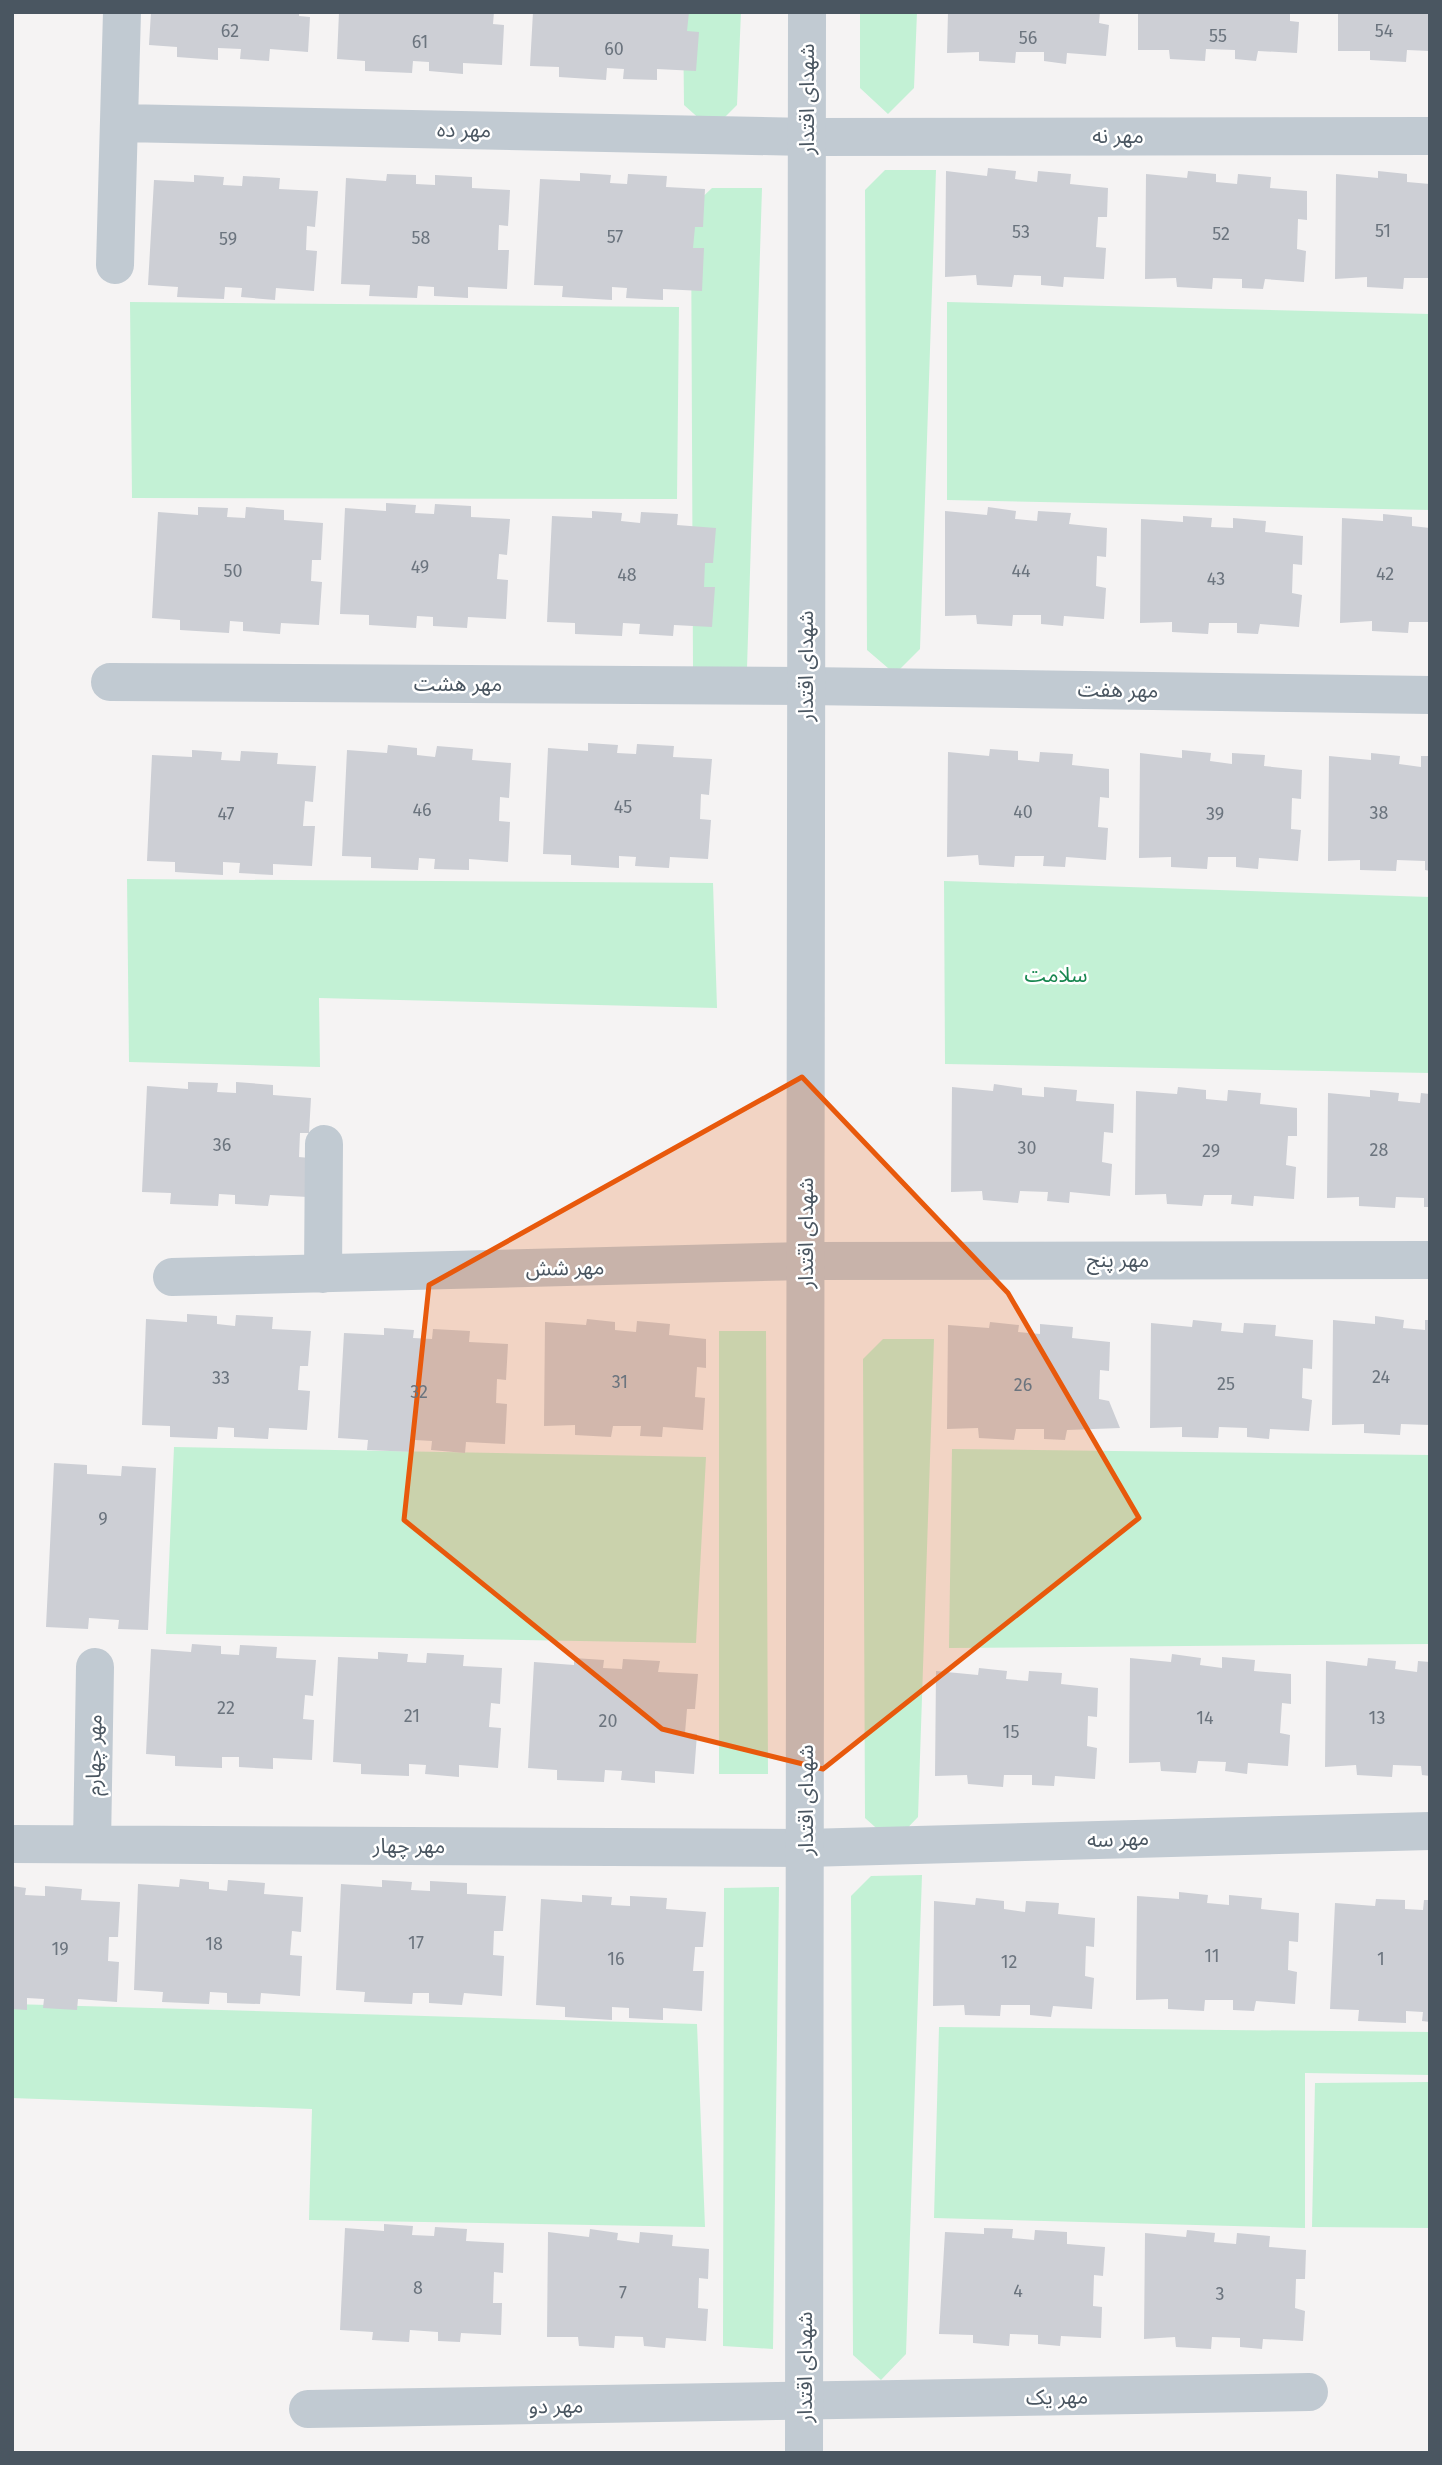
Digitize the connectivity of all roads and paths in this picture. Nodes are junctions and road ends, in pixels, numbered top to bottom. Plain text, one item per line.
1 (122, 12) edge
2 (807, 12) edge
3 (121, 123) junction
4 (1430, 136) edge
5 (807, 137) junction
6 (116, 265) dead end
7 (110, 682) dead end
8 (806, 686) junction
9 (1430, 695) edge
10 (324, 1144) dead end
11 (1430, 1260) edge
12 (806, 1261) junction
13 (323, 1274) junction
14 (172, 1277) dead end
15 (95, 1667) dead end
16 (1430, 1831) edge
17 (12, 1844) edge
18 (92, 1844) junction
19 (806, 1848) junction
20 (1309, 2392) dead end
21 (805, 2402) junction
22 (308, 2409) dead end
23 (804, 2453) edge

1 - 3 street
2 - 5 street, شهدای اقتدار
3 - 5 street, مهر ده
3 - 6 street
4 - 5 street, مهر نه
5 - 8 street, شهدای اقتدار
7 - 8 street, مهر هشت
8 - 9 street, مهر هفت
8 - 12 street, شهدای اقتدار
10 - 13 street
11 - 12 street, مهر پنج
12 - 13 street, مهر شش
12 - 19 street, شهدای اقتدار
13 - 14 street, مهر شش
15 - 18 street, مهر چهارم
16 - 19 street, مهر سه
17 - 18 street, مهر چهار
18 - 19 street, مهر چهار
19 - 21 street, شهدای اقتدار
20 - 21 street, مهر یک
21 - 22 street, مهر دو
21 - 23 street, شهدای اقتدار

